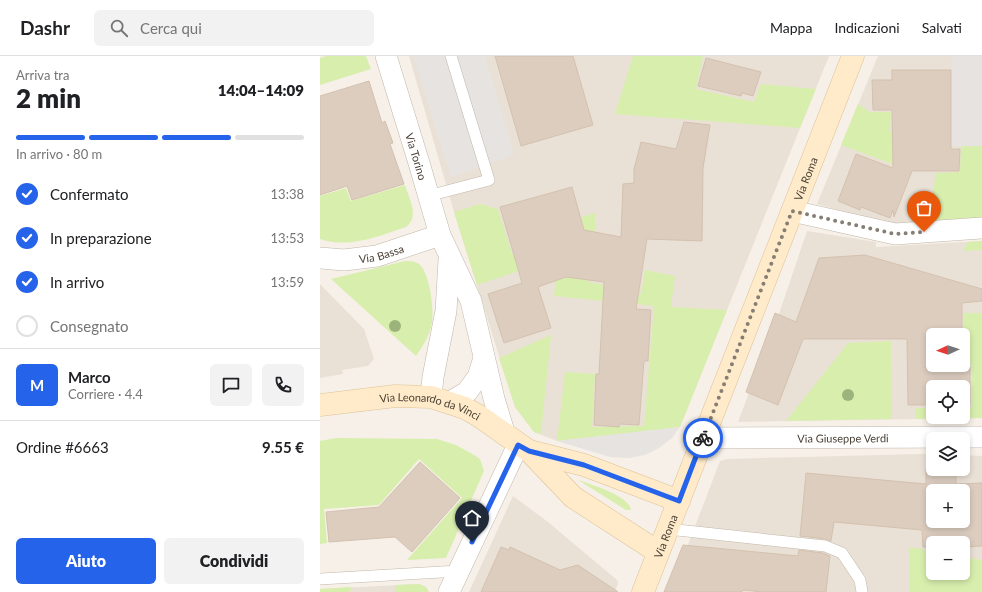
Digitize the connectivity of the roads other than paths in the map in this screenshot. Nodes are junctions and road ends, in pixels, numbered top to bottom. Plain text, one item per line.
1 (386, 56) edge
2 (451, 56) edge
3 (853, 56) edge
4 (428, 196) junction
5 (792, 211) junction
6 (982, 228) edge
7 (440, 235) junction
8 (449, 257) junction
9 (320, 258) edge
10 (484, 358) junction
11 (440, 400) junction
12 (320, 405) edge
13 (982, 437) edge
14 (703, 438) junction
15 (517, 444) junction
16 (679, 501) junction
17 (668, 529) junction
18 (658, 552) junction
19 (459, 571) junction
20 (320, 579) edge
21 (449, 592) edge
22 (642, 592) edge
23 (862, 592) edge

1 - 4 street, Via Torino
2 - 4 lane
3 - 5 main road, Via Roma
4 - 7 street, Via Torino
5 - 6 street
5 - 14 main road, Via Roma
7 - 8 street, Via Torino
7 - 9 street, Via Bassa
8 - 10 street, Via Torino
8 - 11 street, Via Torino
10 - 11 street
10 - 15 street, Via Torino
11 - 12 main road, Via Leonardo da Vinci
11 - 15 main road, Via Leonardo da Vinci
13 - 14 street, Via Giuseppe Verdi
14 - 16 main road, Via Roma
15 - 16 main road, Via Leonardo da Vinci
15 - 18 main road, Via Leonardo da Vinci
15 - 19 street
16 - 17 main road, Via Roma
17 - 18 main road, Via Roma
17 - 23 lane
18 - 22 main road, Via Roma
19 - 20 lane
19 - 21 street

